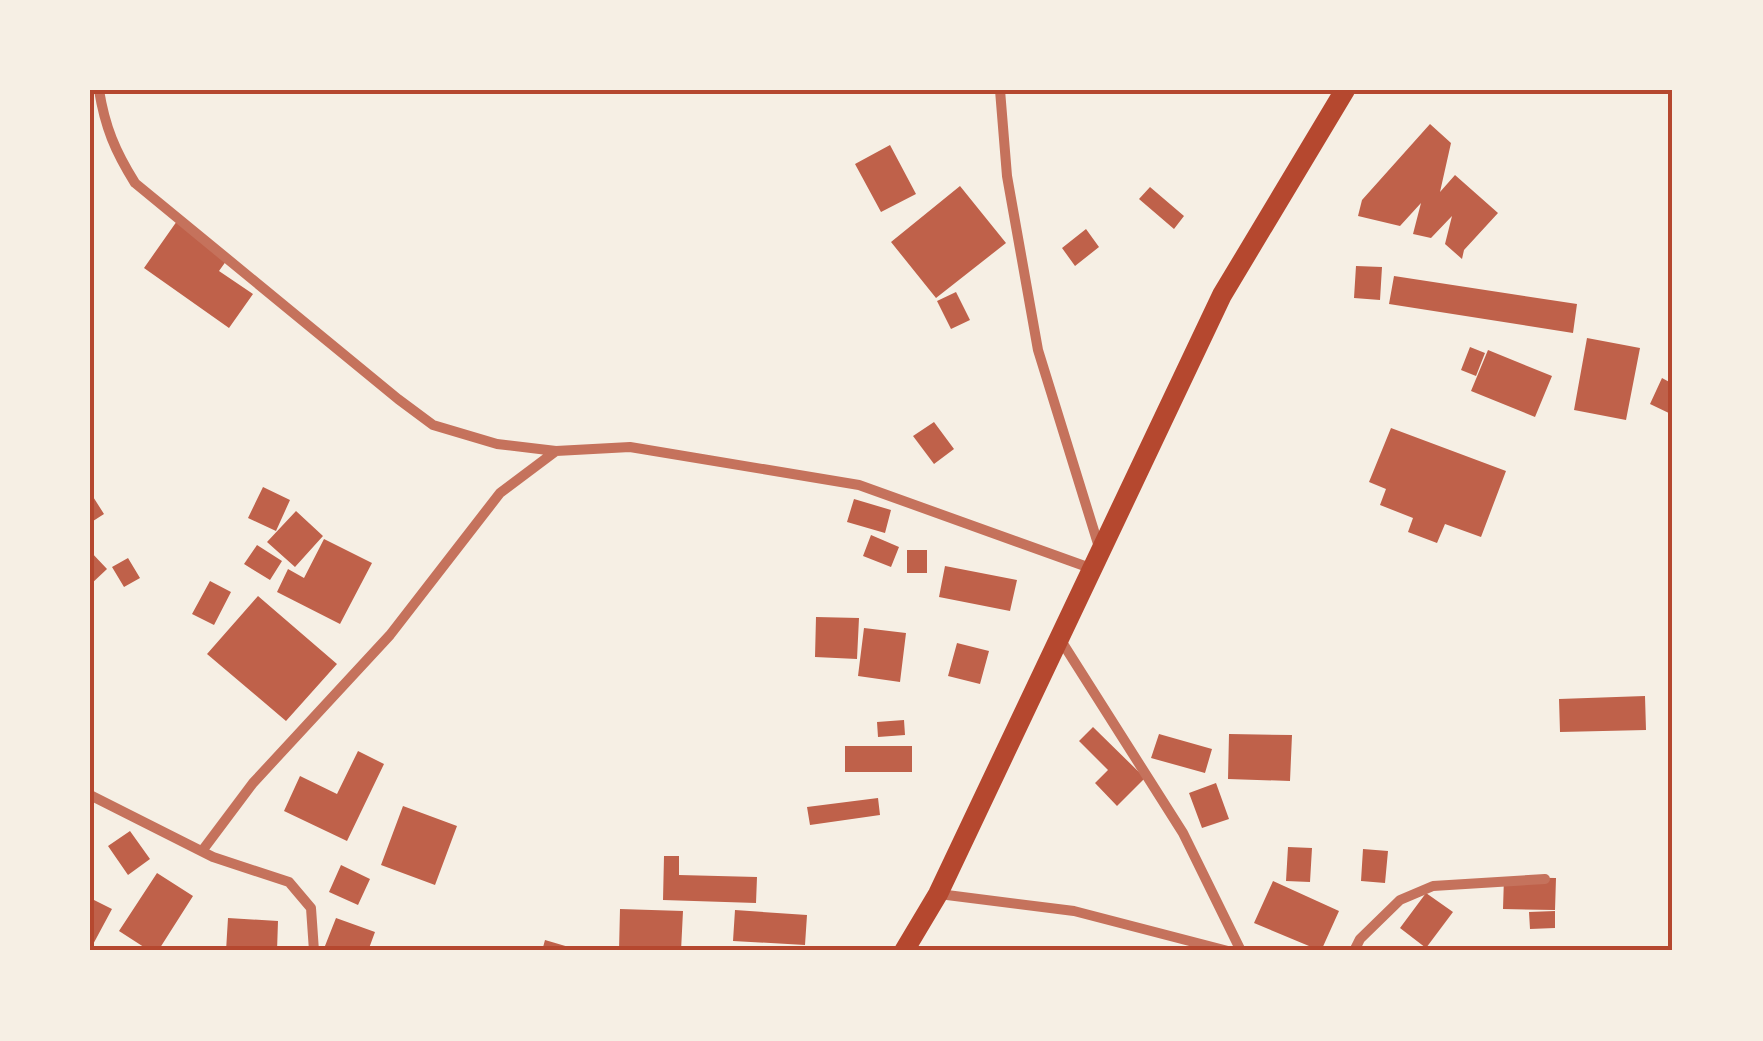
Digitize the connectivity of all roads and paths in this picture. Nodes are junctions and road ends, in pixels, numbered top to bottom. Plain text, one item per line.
1 (99, 90) edge
2 (1000, 90) edge
3 (1345, 90) edge
4 (556, 451) junction
5 (1097, 560) junction
6 (1060, 638) junction
7 (90, 795) edge
8 (202, 851) junction
9 (1545, 879) dead end
10 (938, 894) junction
11 (314, 951) edge
12 (904, 951) edge
13 (1228, 951) edge
14 (1241, 951) edge
15 (1354, 951) edge

1 - 4 street
2 - 5 street
3 - 5 main road
4 - 5 street
4 - 8 street
5 - 6 main road
6 - 10 main road
6 - 14 street
7 - 8 street
8 - 11 street
9 - 15 street
10 - 12 main road
10 - 13 street

